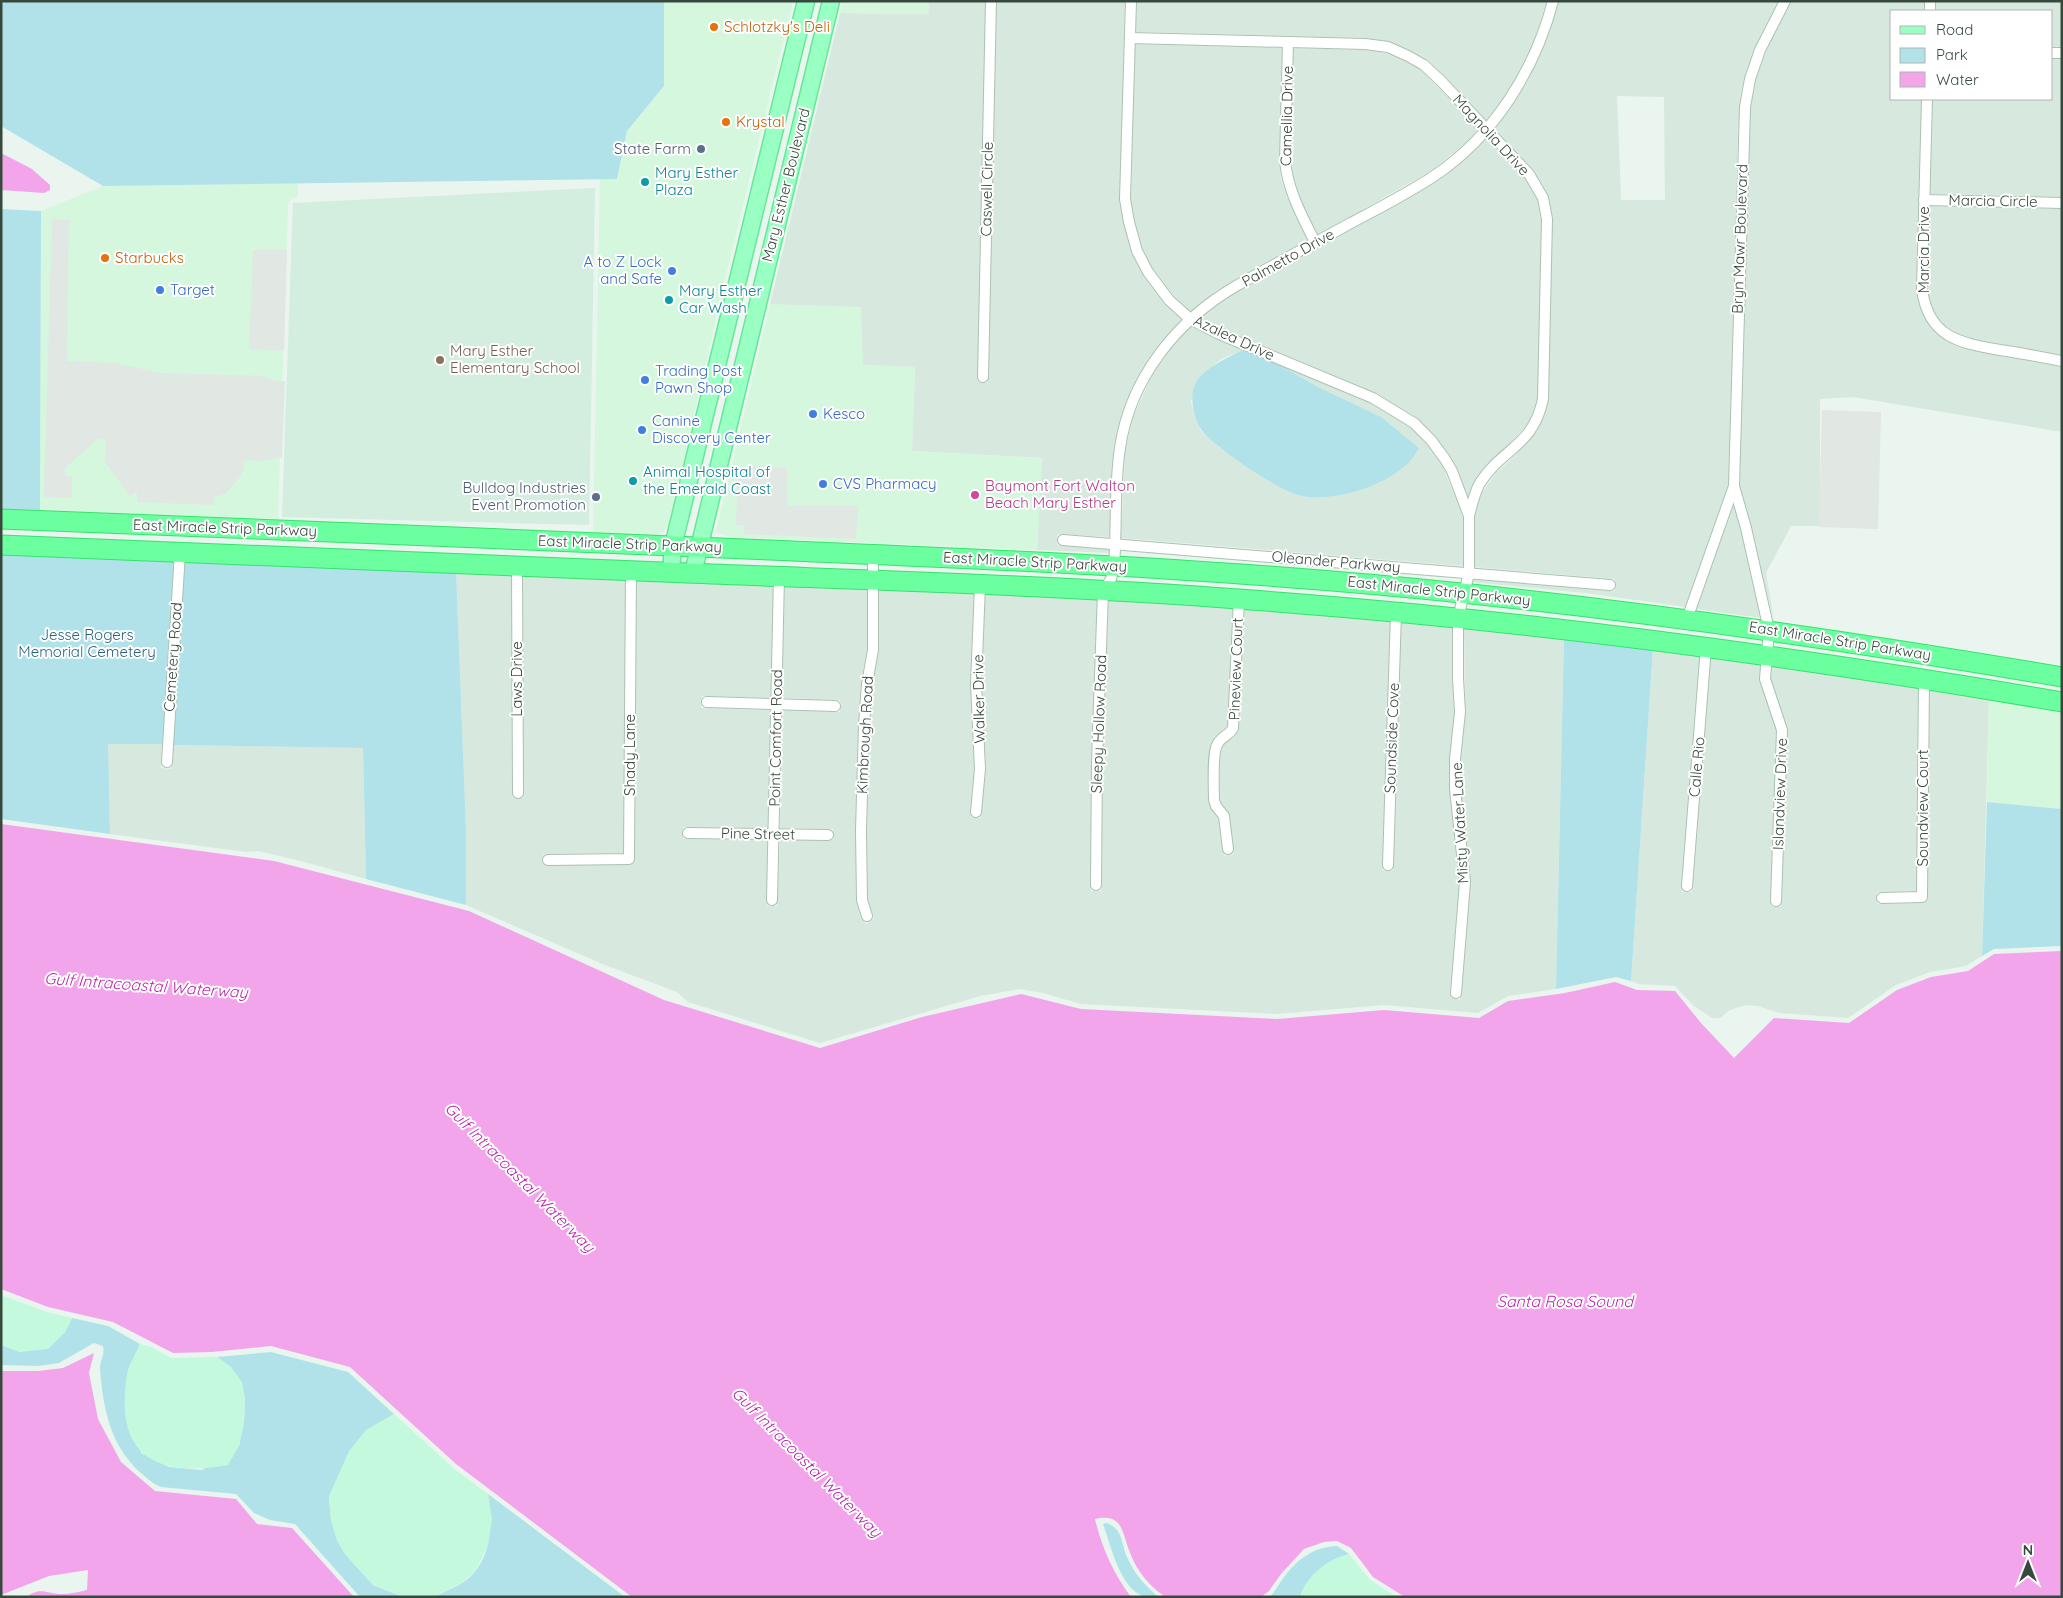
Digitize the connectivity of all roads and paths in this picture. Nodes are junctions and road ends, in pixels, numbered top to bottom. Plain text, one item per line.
1 (806, 1) edge
2 (831, 1) edge
3 (991, 1) edge
4 (1130, 1) edge
5 (1552, 1) edge
6 (1786, 1) edge
7 (1130, 38) junction
8 (1288, 42) junction
9 (1927, 100) edge
10 (1487, 128) junction
11 (1924, 200) junction
12 (2062, 203) edge
13 (1315, 242) junction
14 (1190, 319) junction
15 (2062, 361) edge
16 (983, 377) dead end
17 (1734, 486) junction
18 (1469, 516) junction
19 (1, 519) edge
20 (1063, 540) dead end
21 (1116, 544) junction
22 (1, 545) edge
23 (673, 546) junction
24 (699, 547) junction
25 (180, 552) junction
26 (873, 554) junction
27 (517, 565) junction
28 (1114, 566) junction
29 (631, 570) junction
30 (671, 572) junction
31 (693, 573) junction
32 (1469, 573) junction
33 (779, 576) junction
34 (873, 580) junction
35 (980, 585) junction
36 (1610, 585) dead end
37 (1104, 591) junction
38 (1464, 593) junction
39 (1239, 599) junction
40 (1396, 612) junction
41 (1458, 618) junction
42 (1687, 619) junction
43 (1770, 630) junction
44 (1706, 647) junction
45 (1766, 656) junction
46 (2019, 670) junction
47 (2062, 677) edge
48 (1924, 679) junction
49 (2015, 694) junction
50 (707, 702) dead end
51 (2062, 702) edge
52 (777, 704) junction
53 (835, 706) dead end
54 (167, 762) dead end
55 (518, 792) dead end
56 (976, 812) dead end
57 (688, 833) dead end
58 (775, 834) junction
59 (828, 835) dead end
60 (1228, 849) dead end
61 (548, 860) dead end
62 (1388, 865) dead end
63 (1096, 885) dead end
64 (1687, 886) dead end
65 (1882, 898) dead end
66 (772, 900) dead end
67 (1776, 901) dead end
68 (867, 916) dead end
69 (1456, 993) dead end

1 - 23 main road, Mary Esther Boulevard
2 - 24 main road, Mary Esther Boulevard
3 - 16 street, Caswell Circle
4 - 7 street, Azalea Drive
5 - 10 street, Palmetto Drive
6 - 17 street, Bryn Mawr Boulevard
7 - 8 street, Magnolia Drive
7 - 14 street, Azalea Drive
8 - 10 street, Magnolia Drive
8 - 13 street, Camellia Drive
9 - 11 street, Marcia Drive
10 - 13 street, Palmetto Drive
10 - 18 street, Magnolia Drive
11 - 12 street, Marcia Circle
11 - 15 street, Marcia Drive
13 - 14 street, Palmetto Drive
14 - 18 street, Azalea Drive
14 - 21 street, Palmetto Drive
17 - 42 street, Bryn Mawr Boulevard
17 - 43 street, Bryn Mawr Boulevard
18 - 32 street, Azalea Drive
19 - 23 highway, East Miracle Strip Parkway
20 - 21 street, Oleander Parkway
21 - 28 street, Palmetto Drive
21 - 32 street, Oleander Parkway
22 - 25 highway, East Miracle Strip Parkway
23 - 24 highway, East Miracle Strip Parkway
23 - 30 main road, Mary Esther Boulevard
24 - 26 highway, East Miracle Strip Parkway
24 - 31 main road, Mary Esther Boulevard
25 - 27 highway, East Miracle Strip Parkway
25 - 54 street, Cemetery Road
26 - 28 highway, East Miracle Strip Parkway
26 - 34 street, Kimbrough Road
27 - 29 highway, East Miracle Strip Parkway
27 - 55 street, Laws Drive
28 - 37 street, Sleepy Hollow Road
28 - 38 highway, East Miracle Strip Parkway
29 - 30 highway, East Miracle Strip Parkway
29 - 61 street, Shady Lane
30 - 31 highway, East Miracle Strip Parkway
31 - 33 highway, East Miracle Strip Parkway
32 - 36 street, Oleander Parkway
32 - 38 street, Azalea Drive
33 - 34 highway, East Miracle Strip Parkway
33 - 52 street, Point Comfort Road
34 - 35 highway, East Miracle Strip Parkway
34 - 68 street, Kimbrough Road
35 - 37 highway, East Miracle Strip Parkway
35 - 56 street, Walker Drive
37 - 39 highway, East Miracle Strip Parkway
37 - 63 street, Sleepy Hollow Road
38 - 41 street, Misty Water Lane
38 - 42 highway, East Miracle Strip Parkway
39 - 40 highway, East Miracle Strip Parkway
39 - 60 street, Pineview Court
40 - 41 highway, East Miracle Strip Parkway
40 - 62 street, Soundside Cove
41 - 44 highway, East Miracle Strip Parkway
41 - 69 street, Misty Water Lane
42 - 43 highway, East Miracle Strip Parkway
43 - 45 street, Islandview Drive
43 - 46 highway, East Miracle Strip Parkway
44 - 45 highway, East Miracle Strip Parkway
44 - 64 street, Calle Rio
45 - 48 highway, East Miracle Strip Parkway
45 - 67 street, Islandview Drive
46 - 47 highway, East Miracle Strip Parkway
46 - 49 highway
48 - 49 highway, East Miracle Strip Parkway
48 - 65 street, Soundview Court
49 - 51 highway, East Miracle Strip Parkway
50 - 52 street
52 - 53 street
52 - 58 street, Point Comfort Road
57 - 58 street, Pine Street
58 - 59 street, Pine Street
58 - 66 street, Point Comfort Road

